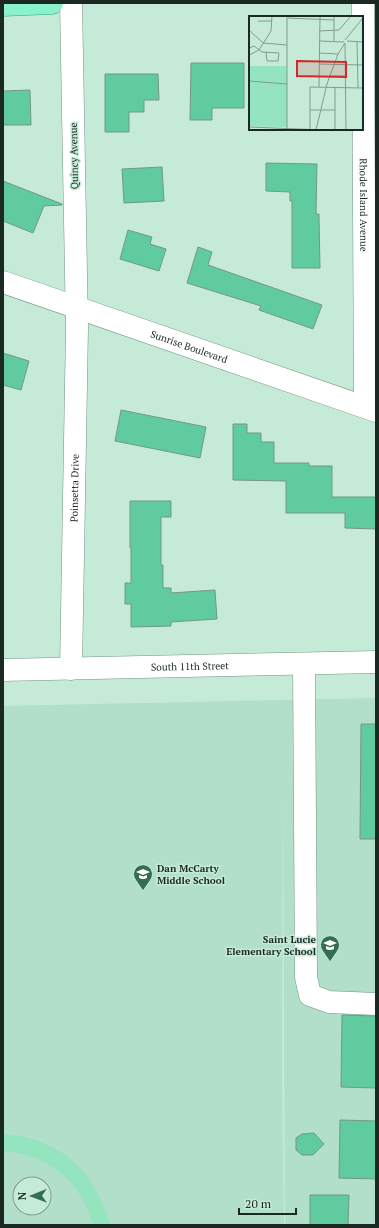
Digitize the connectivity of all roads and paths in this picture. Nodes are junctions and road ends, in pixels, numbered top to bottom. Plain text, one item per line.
1 (52, 3) edge
2 (71, 3) edge
3 (363, 3) edge
4 (3, 5) edge
5 (3, 282) edge
6 (77, 308) junction
7 (370, 409) edge
8 (376, 662) edge
9 (304, 664) junction
10 (71, 669) junction
11 (3, 670) edge
12 (376, 1004) edge

1 - 4 main road
2 - 6 street, Quincy Avenue
3 - 7 street, Rhode Island Avenue
5 - 6 street, Sunrise Boulevard
6 - 7 street, Sunrise Boulevard
6 - 10 street, Poinsetta Drive
8 - 9 street, South 11th Street
9 - 10 street, South 11th Street
9 - 12 street
10 - 11 street, South 11th Street

